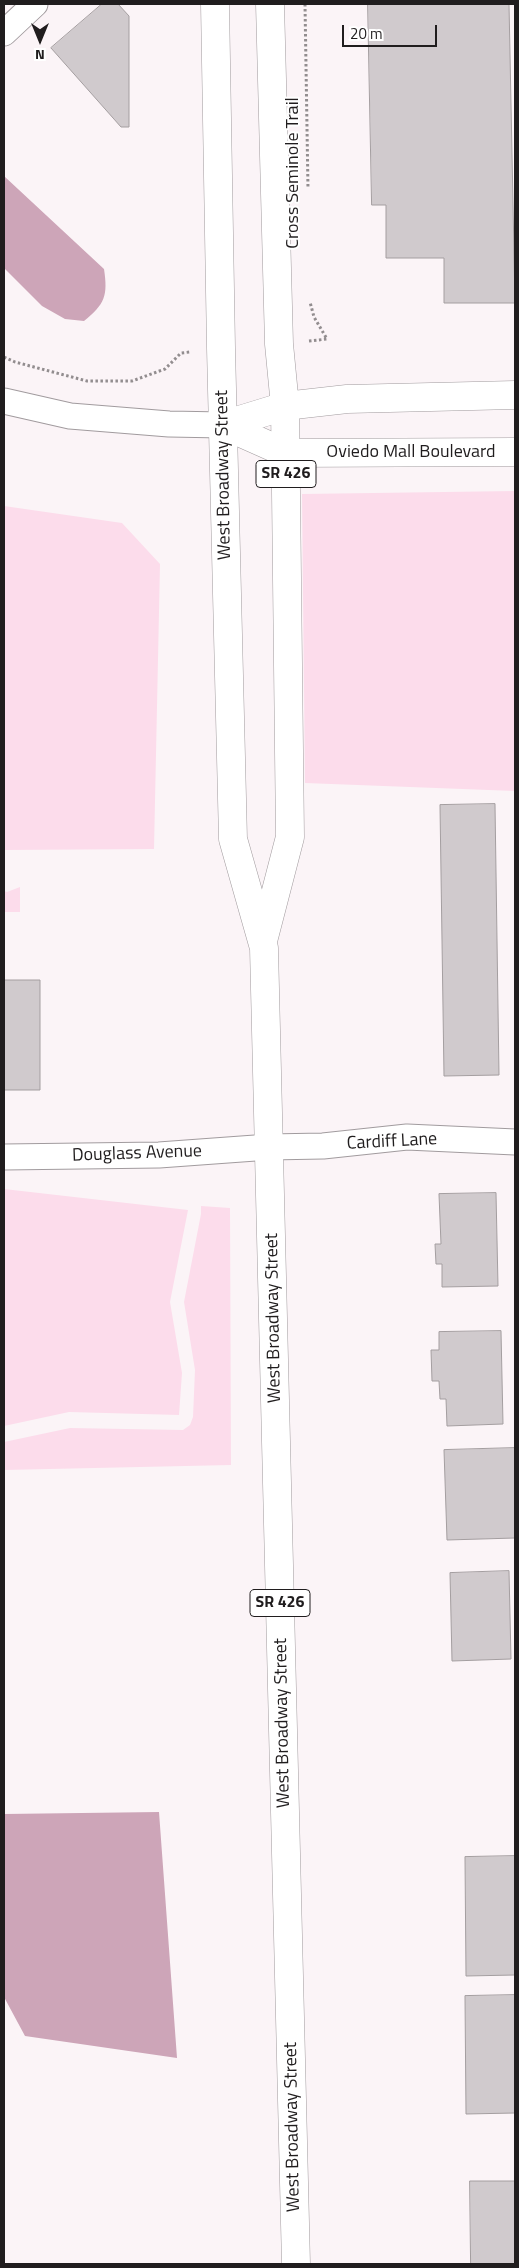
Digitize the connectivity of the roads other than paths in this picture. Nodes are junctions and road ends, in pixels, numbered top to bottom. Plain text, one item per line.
1 (35, 4) edge
2 (215, 4) edge
3 (270, 4) edge
4 (4, 33) edge
5 (515, 395) edge
6 (4, 401) edge
7 (285, 406) junction
8 (223, 425) junction
9 (515, 452) edge
10 (286, 453) junction
11 (264, 941) junction
12 (515, 1142) edge
13 (270, 1147) junction
14 (4, 1157) edge
15 (296, 2264) edge

1 - 4 street
2 - 8 main road, West Broadway Street / SR 426
3 - 7 main road, West Broadway Street / SR 426
5 - 7 main road, Oviedo Mall Boulevard
6 - 8 street, Oviedo Mall Boulevard
7 - 8 main road, Oviedo Mall Boulevard
7 - 10 main road, West Broadway Street / SR 426
8 - 10 main road, Oviedo Mall Boulevard
8 - 11 main road, West Broadway Street / SR 426
9 - 10 main road, Oviedo Mall Boulevard
10 - 11 main road, West Broadway Street / SR 426
11 - 13 main road, West Broadway Street / SR 426
12 - 13 street, Cardiff Lane
13 - 14 street, Douglass Avenue
13 - 15 main road, West Broadway Street / SR 426

